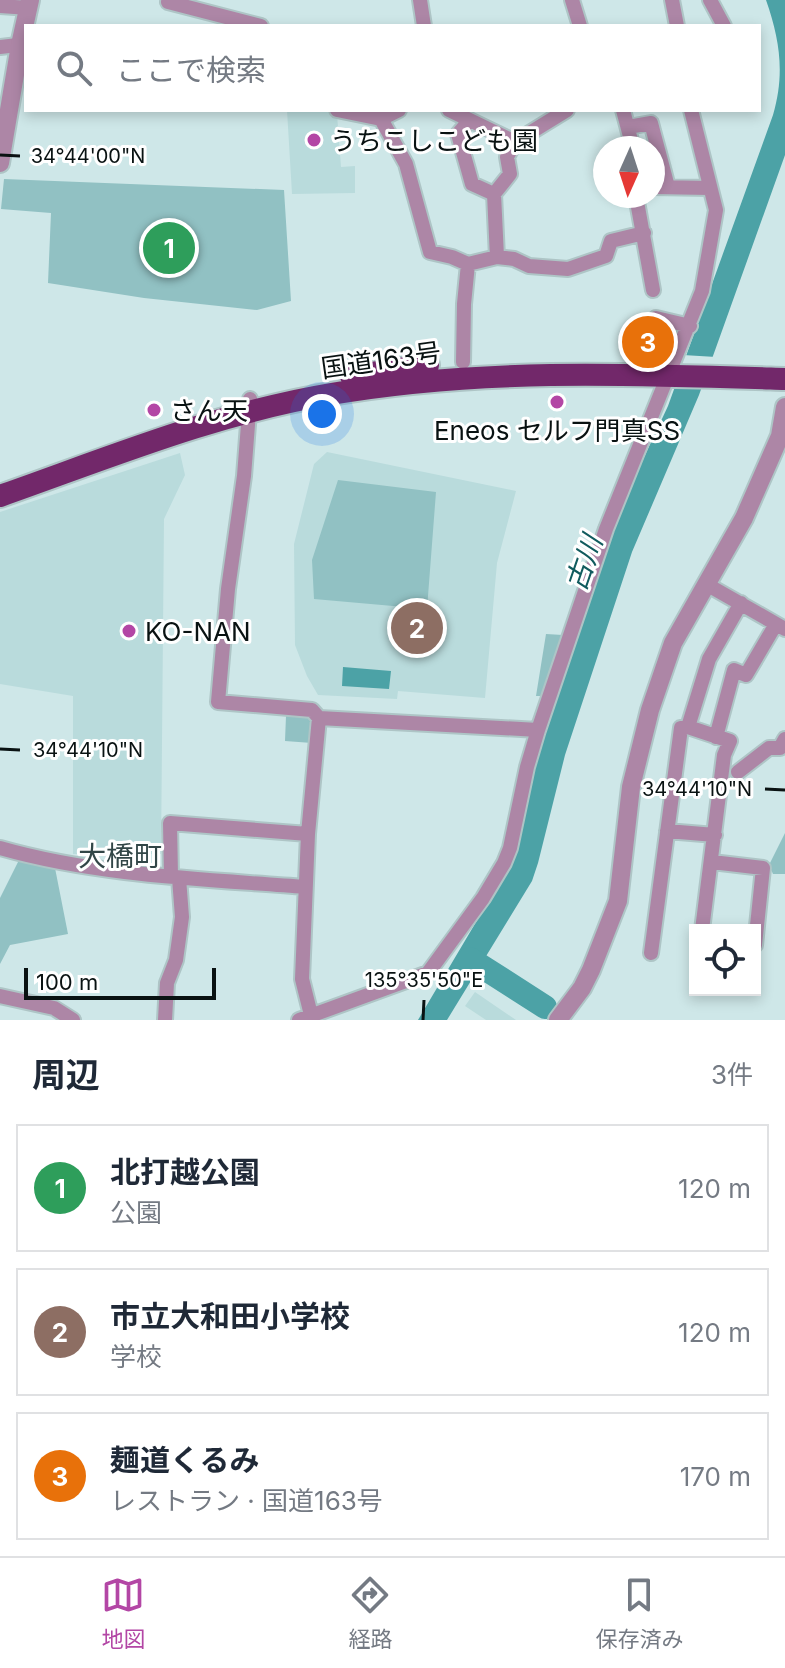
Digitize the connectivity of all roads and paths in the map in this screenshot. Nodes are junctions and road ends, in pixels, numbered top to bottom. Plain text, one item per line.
1 (169, 0) edge
2 (232, 0) edge
3 (420, 0) edge
4 (572, 0) edge
5 (672, 0) edge
6 (710, 0) edge
7 (30, 4) edge
8 (0, 6) edge
9 (232, 22) edge
10 (26, 24) edge
11 (424, 24) edge
12 (579, 24) edge
13 (677, 24) edge
14 (723, 24) edge
15 (23, 44) edge
16 (0, 47) edge
17 (347, 112) edge
18 (395, 112) edge
19 (453, 112) edge
20 (564, 112) edge
21 (624, 112) edge
22 (691, 112) edge
23 (381, 119) junction
24 (469, 121) junction
25 (628, 127) junction
26 (630, 136) edge
27 (653, 136) edge
28 (515, 142) junction
29 (0, 163) edge
30 (665, 187) edge
31 (710, 188) junction
32 (494, 194) junction
33 (639, 208) edge
34 (644, 233) junction
35 (497, 257) junction
36 (468, 264) junction
37 (653, 290) dead end
38 (656, 318) dead end
39 (690, 326) junction
40 (463, 362) junction
41 (675, 368) junction
42 (779, 371) edge
43 (250, 406) junction
44 (785, 407) edge
45 (782, 444) edge
46 (0, 481) edge
47 (0, 496) edge
48 (706, 584) junction
49 (741, 603) junction
50 (780, 626) edge
51 (319, 718) junction
52 (688, 727) junction
53 (538, 730) junction
54 (716, 737) junction
55 (785, 739) edge
56 (738, 772) dead end
57 (667, 831) junction
58 (308, 834) junction
59 (715, 835) junction
60 (0, 848) edge
61 (712, 862) junction
62 (175, 877) junction
63 (305, 887) junction
64 (703, 924) edge
65 (757, 924) edge
66 (651, 953) dead end
67 (0, 996) edge
68 (305, 1018) edge
69 (73, 1020) edge
70 (165, 1020) edge
71 (558, 1020) edge

1 - 9 street
2 - 9 street
3 - 11 street
4 - 12 street
5 - 13 street
6 - 14 street
7 - 8 street
7 - 10 street
15 - 16 street
15 - 29 street
17 - 23 street
18 - 23 street
19 - 24 street
20 - 28 street
21 - 25 street
22 - 31 street
23 - 36 street
24 - 28 street
24 - 32 street
25 - 26 street
25 - 27 street
28 - 32 street
30 - 31 street
31 - 39 street
32 - 35 street
33 - 34 street
34 - 35 street
34 - 37 street
35 - 36 street
36 - 40 street
38 - 39 street
39 - 41 street
40 - 41 highway, 国道163号
40 - 43 highway, 国道163号
41 - 42 highway, 国道163号
41 - 43 highway, 国道163号
41 - 53 street
43 - 46 highway, 国道163号
43 - 47 highway, 国道163号
43 - 51 street
44 - 45 street
45 - 48 street
48 - 49 street
48 - 71 street
49 - 50 street
49 - 52 street
50 - 54 street
51 - 53 street
51 - 58 street
52 - 54 street
52 - 57 street
53 - 68 street
54 - 59 street
55 - 56 street
57 - 59 street
57 - 66 street
58 - 62 street
58 - 63 street
59 - 61 street
60 - 62 street
61 - 64 street
61 - 65 street
62 - 63 street
62 - 70 street
63 - 68 street
67 - 69 street

